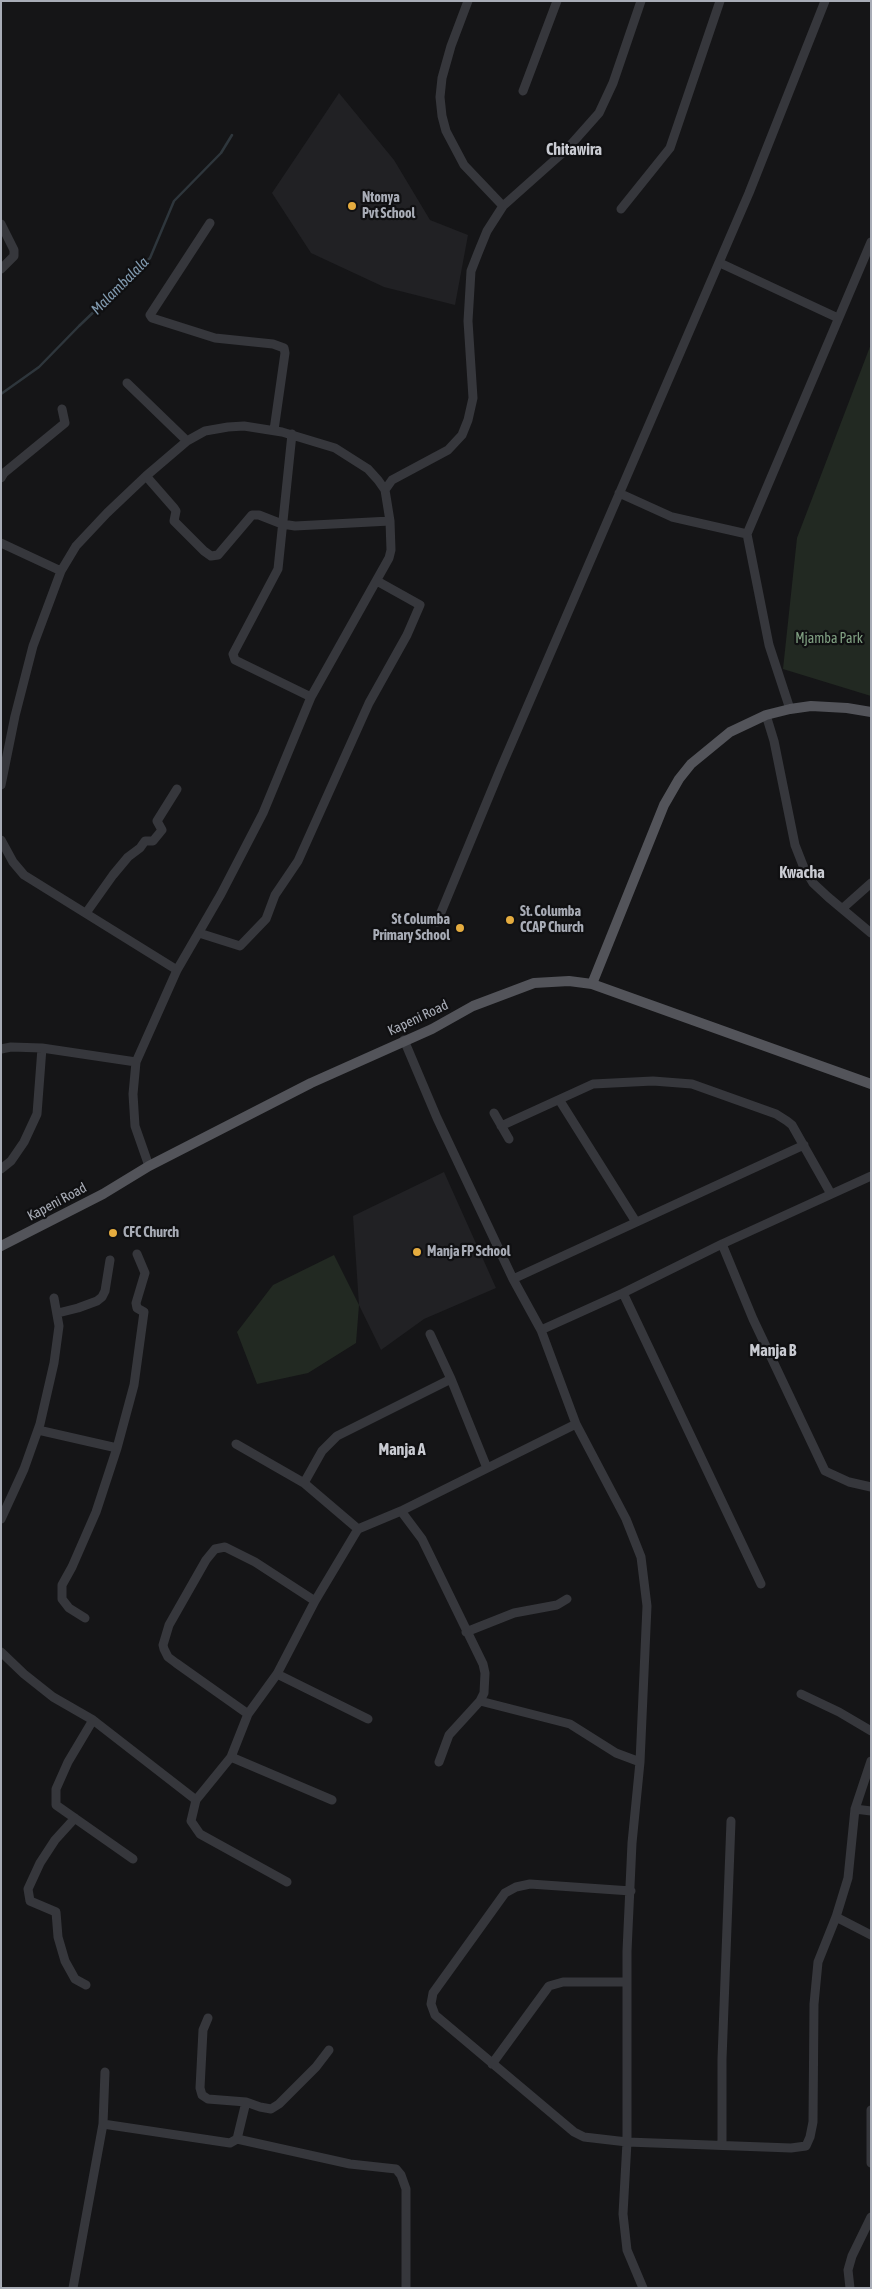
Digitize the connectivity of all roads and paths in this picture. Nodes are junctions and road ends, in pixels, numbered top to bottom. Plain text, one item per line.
1 (468, 1) edge
2 (557, 1) edge
3 (642, 1) edge
4 (720, 1) edge
5 (824, 1) edge
6 (523, 92) dead end
7 (503, 206) junction
8 (622, 209) dead end
9 (210, 223) dead end
10 (1, 224) edge
11 (871, 242) edge
12 (720, 263) junction
13 (1, 270) edge
14 (838, 318) junction
15 (127, 383) dead end
16 (62, 409) dead end
17 (274, 430) junction
18 (292, 434) junction
19 (187, 441) junction
20 (146, 476) junction
21 (1, 478) edge
22 (384, 490) junction
23 (619, 493) junction
24 (390, 521) junction
25 (282, 524) junction
26 (747, 534) junction
27 (1, 542) edge
28 (61, 571) junction
29 (377, 581) junction
30 (311, 697) junction
31 (790, 709) junction
32 (871, 712) edge
33 (766, 715) junction
34 (1, 785) edge
35 (176, 789) dead end
36 (1, 840) edge
37 (871, 883) edge
38 (843, 908) junction
39 (86, 913) junction
40 (437, 922) dead end
41 (198, 933) junction
42 (871, 933) edge
43 (177, 970) junction
44 (592, 984) junction
45 (404, 1040) junction
46 (42, 1048) junction
47 (1, 1049) edge
48 (136, 1062) junction
49 (871, 1084) edge
50 (560, 1101) junction
51 (494, 1113) dead end
52 (501, 1126) junction
53 (509, 1138) dead end
54 (804, 1145) junction
55 (149, 1166) junction
56 (1, 1169) edge
57 (871, 1176) edge
58 (831, 1194) junction
59 (636, 1222) junction
60 (722, 1244) junction
61 (1, 1246) edge
62 (137, 1254) dead end
63 (110, 1260) dead end
64 (513, 1279) junction
65 (623, 1293) junction
66 (54, 1298) dead end
67 (58, 1313) junction
68 (541, 1330) junction
69 (430, 1334) dead end
70 (451, 1379) junction
71 (576, 1424) junction
72 (38, 1430) junction
73 (236, 1444) dead end
74 (117, 1448) junction
75 (487, 1468) junction
76 (304, 1483) junction
77 (871, 1487) edge
78 (401, 1511) junction
79 (1, 1519) edge
80 (358, 1529) junction
81 (761, 1584) dead end
82 (568, 1599) dead end
83 (315, 1601) junction
84 (85, 1618) dead end
85 (466, 1632) junction
86 (1, 1652) edge
87 (277, 1674) junction
88 (801, 1694) dead end
89 (480, 1701) junction
90 (248, 1714) junction
91 (368, 1719) dead end
92 (93, 1720) junction
93 (871, 1731) edge
94 (231, 1757) junction
95 (871, 1761) edge
96 (439, 1762) dead end
97 (640, 1762) junction
98 (196, 1800) junction
99 (332, 1800) dead end
100 (855, 1809) junction
101 (871, 1812) edge
102 (75, 1818) junction
103 (731, 1821) dead end
104 (133, 1859) dead end
105 (287, 1882) dead end
106 (631, 1891) junction
107 (836, 1917) junction
108 (871, 1934) edge
109 (627, 1982) junction
110 (86, 1985) dead end
111 (208, 2018) dead end
112 (329, 2050) dead end
113 (492, 2064) junction
114 (105, 2072) dead end
115 (246, 2102) junction
116 (871, 2110) edge
117 (870, 2122) edge
118 (103, 2124) junction
119 (236, 2139) junction
120 (628, 2142) junction
121 (722, 2145) junction
122 (871, 2163) edge
123 (871, 2218) edge
124 (73, 2288) edge
125 (406, 2288) edge
126 (644, 2288) edge
127 (850, 2288) edge

1 - 7 street
2 - 6 street
3 - 7 street
4 - 8 street
5 - 12 street
7 - 22 street
9 - 17 street
10 - 13 street
11 - 14 street
12 - 14 street
12 - 23 street
14 - 26 street
15 - 19 street
16 - 21 street
17 - 18 street
17 - 19 street
18 - 22 street
18 - 25 street
19 - 20 street
20 - 25 street
20 - 28 street
22 - 24 street
23 - 26 street
23 - 40 street
24 - 25 street
24 - 29 street
25 - 30 street
26 - 31 street
27 - 28 street
28 - 34 street
29 - 30 street
29 - 41 street
30 - 41 street
31 - 32 main road
31 - 33 main road
33 - 38 street
33 - 44 main road
35 - 39 street
36 - 39 street
37 - 38 street
38 - 42 street
39 - 43 street
41 - 43 street
43 - 48 street
44 - 45 main road, Kapeni Road
44 - 49 main road, Kapeni Road
45 - 55 main road, Kapeni Road
45 - 64 street
46 - 47 street
46 - 48 street
46 - 56 street
48 - 55 street
50 - 52 street
50 - 54 street
50 - 59 street
51 - 52 street
52 - 53 street
54 - 58 street
54 - 59 street
55 - 61 main road, Kapeni Road
57 - 58 street
58 - 60 street
59 - 64 street
60 - 65 street
60 - 77 street
62 - 74 street
63 - 67 street
64 - 68 street
65 - 68 street
65 - 81 street
66 - 67 street
67 - 72 street
68 - 71 street
69 - 70 street
70 - 75 street
70 - 76 street
71 - 75 street
71 - 97 street
72 - 74 street
72 - 79 street
73 - 76 street
74 - 84 street
75 - 78 street
76 - 80 street
78 - 80 street
78 - 85 street
80 - 83 street
82 - 85 street
83 - 87 street
83 - 90 street
85 - 89 street
86 - 92 street
87 - 90 street
87 - 91 street
88 - 93 street
89 - 96 street
89 - 97 street
90 - 94 street
92 - 98 street
92 - 102 street
94 - 98 street
94 - 99 street
95 - 100 street
97 - 106 street
98 - 105 street
100 - 101 street
100 - 107 street
102 - 104 street
102 - 110 street
103 - 121 street
106 - 109 street
106 - 113 street
107 - 108 street
107 - 121 street
109 - 113 street
109 - 120 street
111 - 115 street
112 - 115 street
113 - 120 street
114 - 118 street
115 - 119 street
116 - 117 street
117 - 122 street
118 - 119 street
118 - 124 street
119 - 125 street
120 - 121 street
120 - 126 street
123 - 127 street

